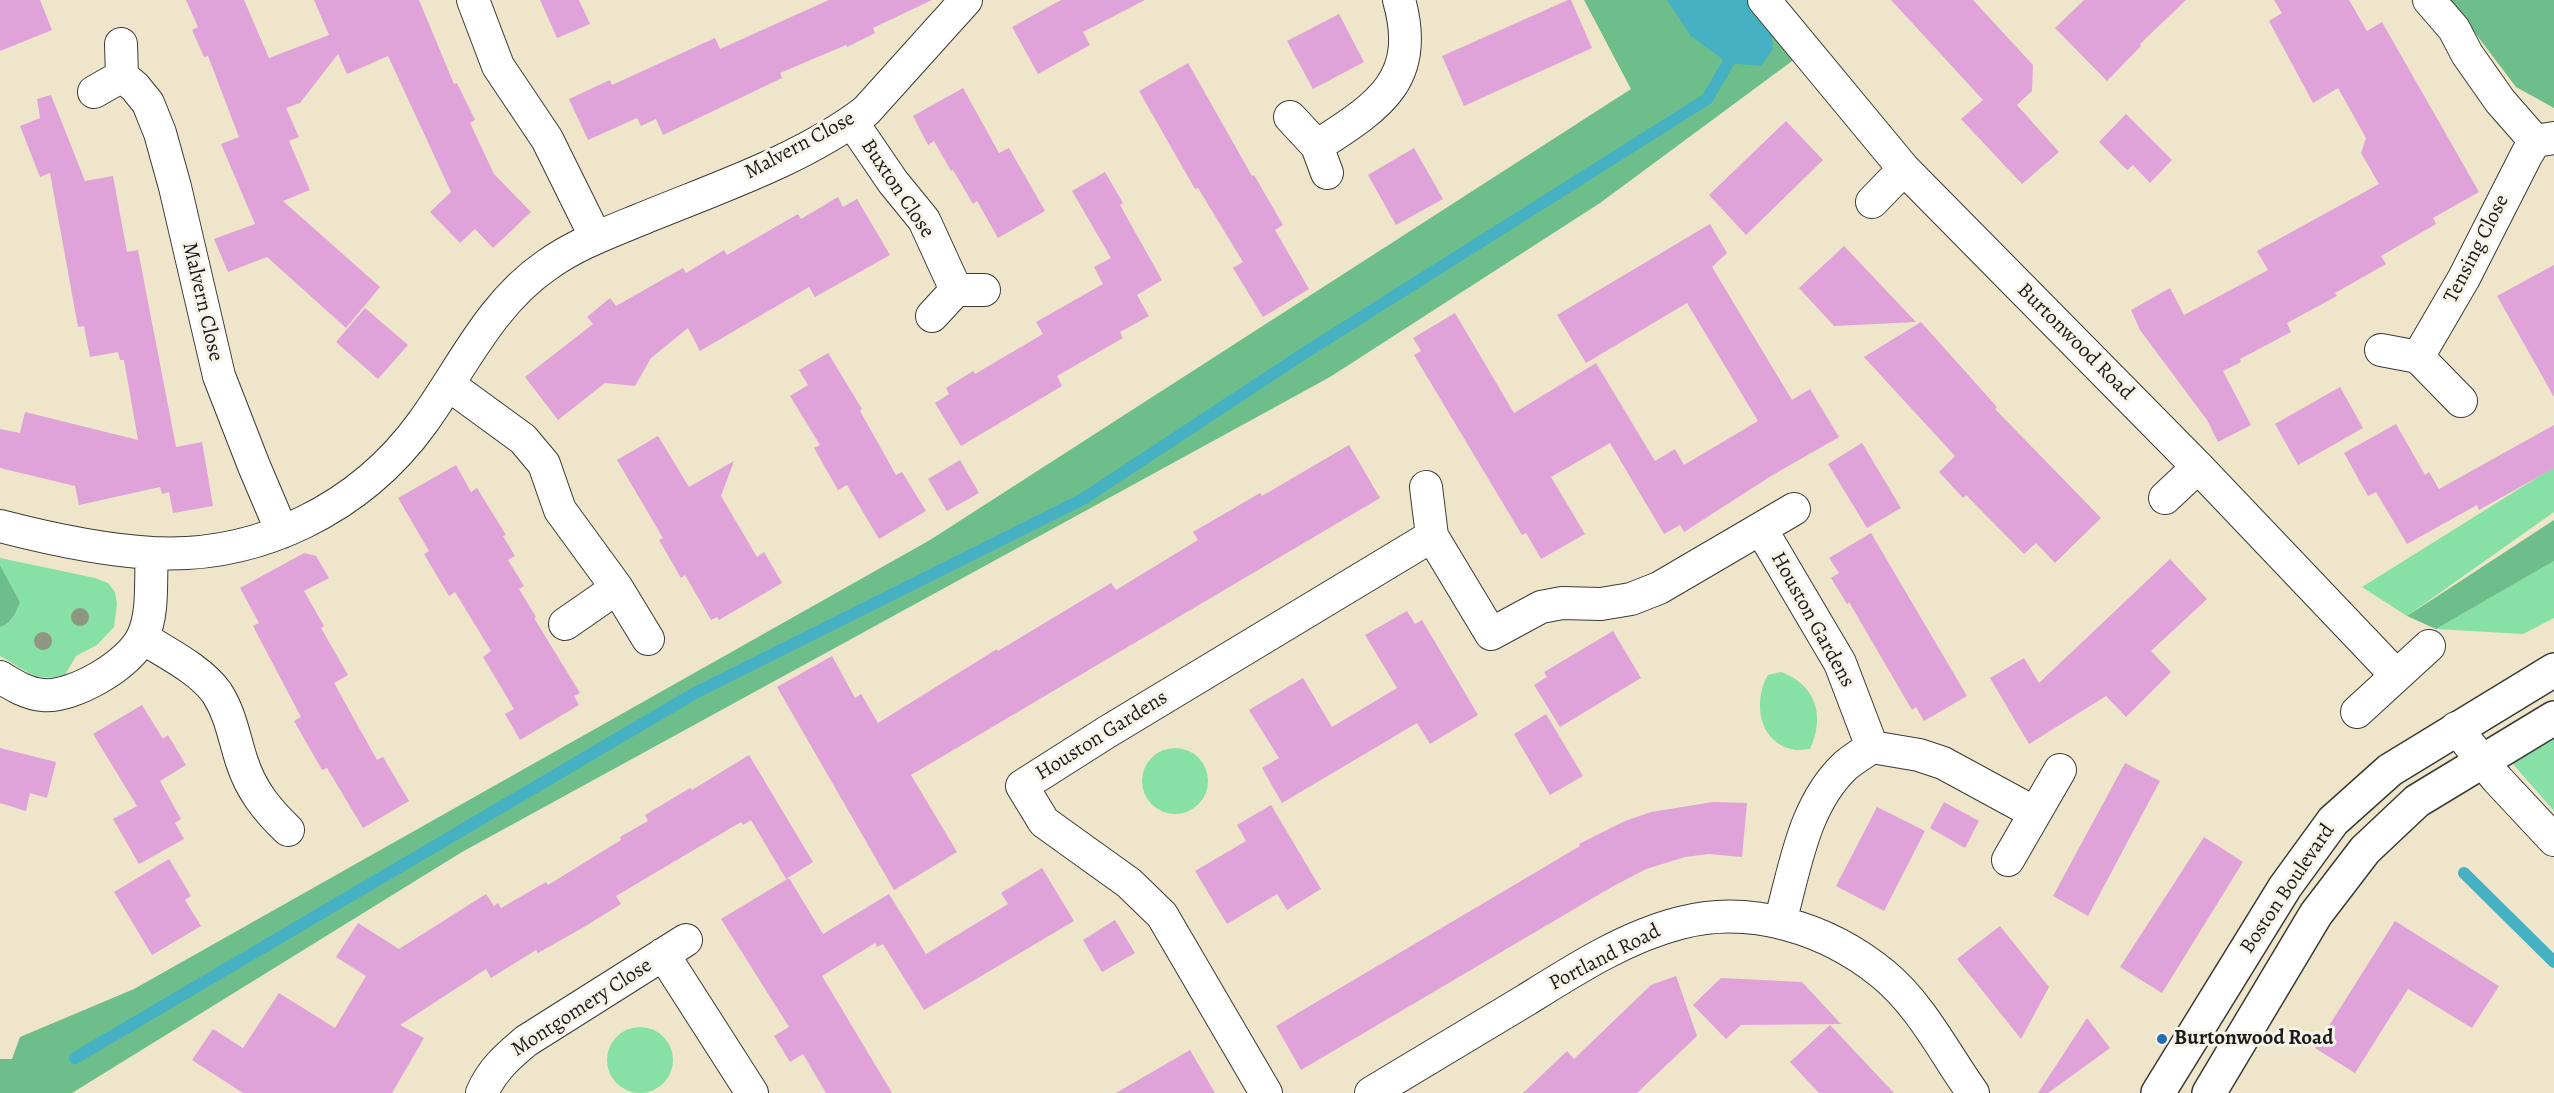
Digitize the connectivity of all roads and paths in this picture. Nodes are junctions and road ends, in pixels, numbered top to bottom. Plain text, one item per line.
1 (472, 0) edge
2 (966, 0) edge
3 (1399, 0) edge
4 (1764, 0) edge
5 (2429, 0) edge
6 (121, 44) dead end
7 (122, 76) junction
8 (94, 92) dead end
9 (1290, 117) dead end
10 (852, 122) junction
11 (2545, 140) edge
12 (1904, 169) junction
13 (1872, 202) dead end
14 (596, 238) junction
15 (932, 316) dead end
16 (2381, 350) dead end
17 (2418, 357) junction
18 (449, 385) junction
19 (2461, 401) dead end
20 (2198, 467) junction
21 (1426, 487) dead end
22 (2165, 498) dead end
23 (1794, 509) dead end
24 (0, 526) edge
25 (1761, 529) junction
26 (282, 532) junction
27 (1432, 536) junction
28 (152, 553) junction
29 (617, 588) junction
30 (565, 624) dead end
31 (143, 638) junction
32 (648, 639) dead end
33 (2429, 646) dead end
34 (2554, 670) edge
35 (2396, 675) junction
36 (0, 677) edge
37 (2357, 712) dead end
38 (2554, 718) edge
39 (2456, 728) junction
40 (1872, 747) junction
41 (2481, 761) junction
42 (2060, 770) dead end
43 (2035, 813) junction
44 (288, 830) dead end
45 (2554, 840) edge
46 (2008, 860) dead end
47 (1780, 922) junction
48 (482, 1093) edge
49 (752, 1093) edge
50 (1266, 1093) edge
51 (1371, 1093) edge
52 (1973, 1093) edge
53 (2158, 1093) edge
54 (2209, 1093) edge

1 - 14 street
2 - 10 street, Malvern Close
3 - 9 street
4 - 12 street, Burtonwood Road
5 - 11 street, Tensing Close
6 - 7 street
7 - 8 street
7 - 26 street, Malvern Close
10 - 14 street, Malvern Close
10 - 15 street, Buxton Close
11 - 17 street, Tensing Close
12 - 13 street
12 - 20 street, Burtonwood Road
14 - 18 street, Malvern Close
16 - 17 street
17 - 19 street
18 - 26 street, Malvern Close
18 - 29 street
20 - 22 street
20 - 35 street, Burtonwood Road
21 - 27 street, Houston Gardens
23 - 25 street, Houston Gardens
24 - 28 street, Malvern Close
25 - 27 street, Houston Gardens
25 - 40 street, Houston Gardens
26 - 28 street, Malvern Close
27 - 50 street, Houston Gardens
28 - 31 street
29 - 30 street
29 - 32 street
31 - 36 street
31 - 44 street
33 - 35 street
34 - 39 street, Boston Boulevard
35 - 37 street
38 - 41 street, Boston Boulevard
39 - 41 street
39 - 53 street, Boston Boulevard
40 - 43 street
40 - 47 street
41 - 45 street
41 - 54 street, Boston Boulevard
42 - 43 street
43 - 46 street
47 - 51 street, Portland Road
47 - 52 street, Portland Road
48 - 49 street, Montgomery Close

